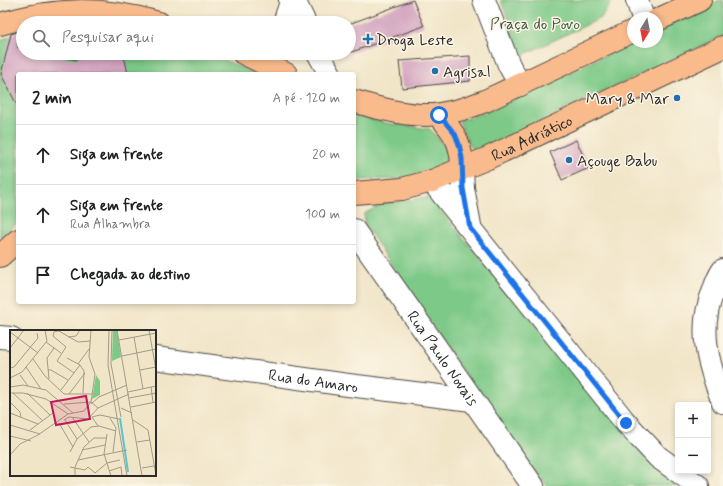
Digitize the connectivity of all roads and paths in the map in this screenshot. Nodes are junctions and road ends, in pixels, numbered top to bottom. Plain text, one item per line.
1 (290, 0) edge
2 (294, 0) edge
3 (484, 0) edge
4 (637, 0) edge
5 (700, 0) edge
6 (641, 12) edge
7 (31, 16) edge
8 (125, 16) edge
9 (286, 16) edge
10 (302, 16) edge
11 (663, 17) edge
12 (16, 20) edge
13 (0, 24) edge
14 (627, 34) edge
15 (723, 47) edge
16 (257, 60) edge
17 (322, 60) edge
18 (282, 72) edge
19 (329, 72) edge
20 (520, 85) junction
21 (356, 101) edge
22 (439, 115) junction
23 (462, 169) junction
24 (432, 181) junction
25 (356, 192) edge
26 (470, 228) junction
27 (356, 233) edge
28 (723, 270) edge
29 (0, 337) edge
30 (10, 338) edge
31 (156, 358) edge
32 (472, 400) junction
33 (723, 402) edge
34 (533, 486) edge
35 (698, 486) edge

1 - 9 street
2 - 10 street
3 - 20 street
4 - 6 street
5 - 11 main road
7 - 8 main road
12 - 13 main road
14 - 20 main road
15 - 23 main road, Rua Adriático
16 - 18 main road
17 - 19 street
20 - 22 main road
21 - 22 main road
22 - 23 main road
23 - 24 main road, Rua Adriático
23 - 26 street
24 - 25 main road, Rua Adriático
24 - 26 street
26 - 35 street
27 - 32 street, Rua Paulo Novais
28 - 33 street
29 - 30 street
31 - 32 street, Rua do Amaro
32 - 34 street, Rua Paulo Novais

